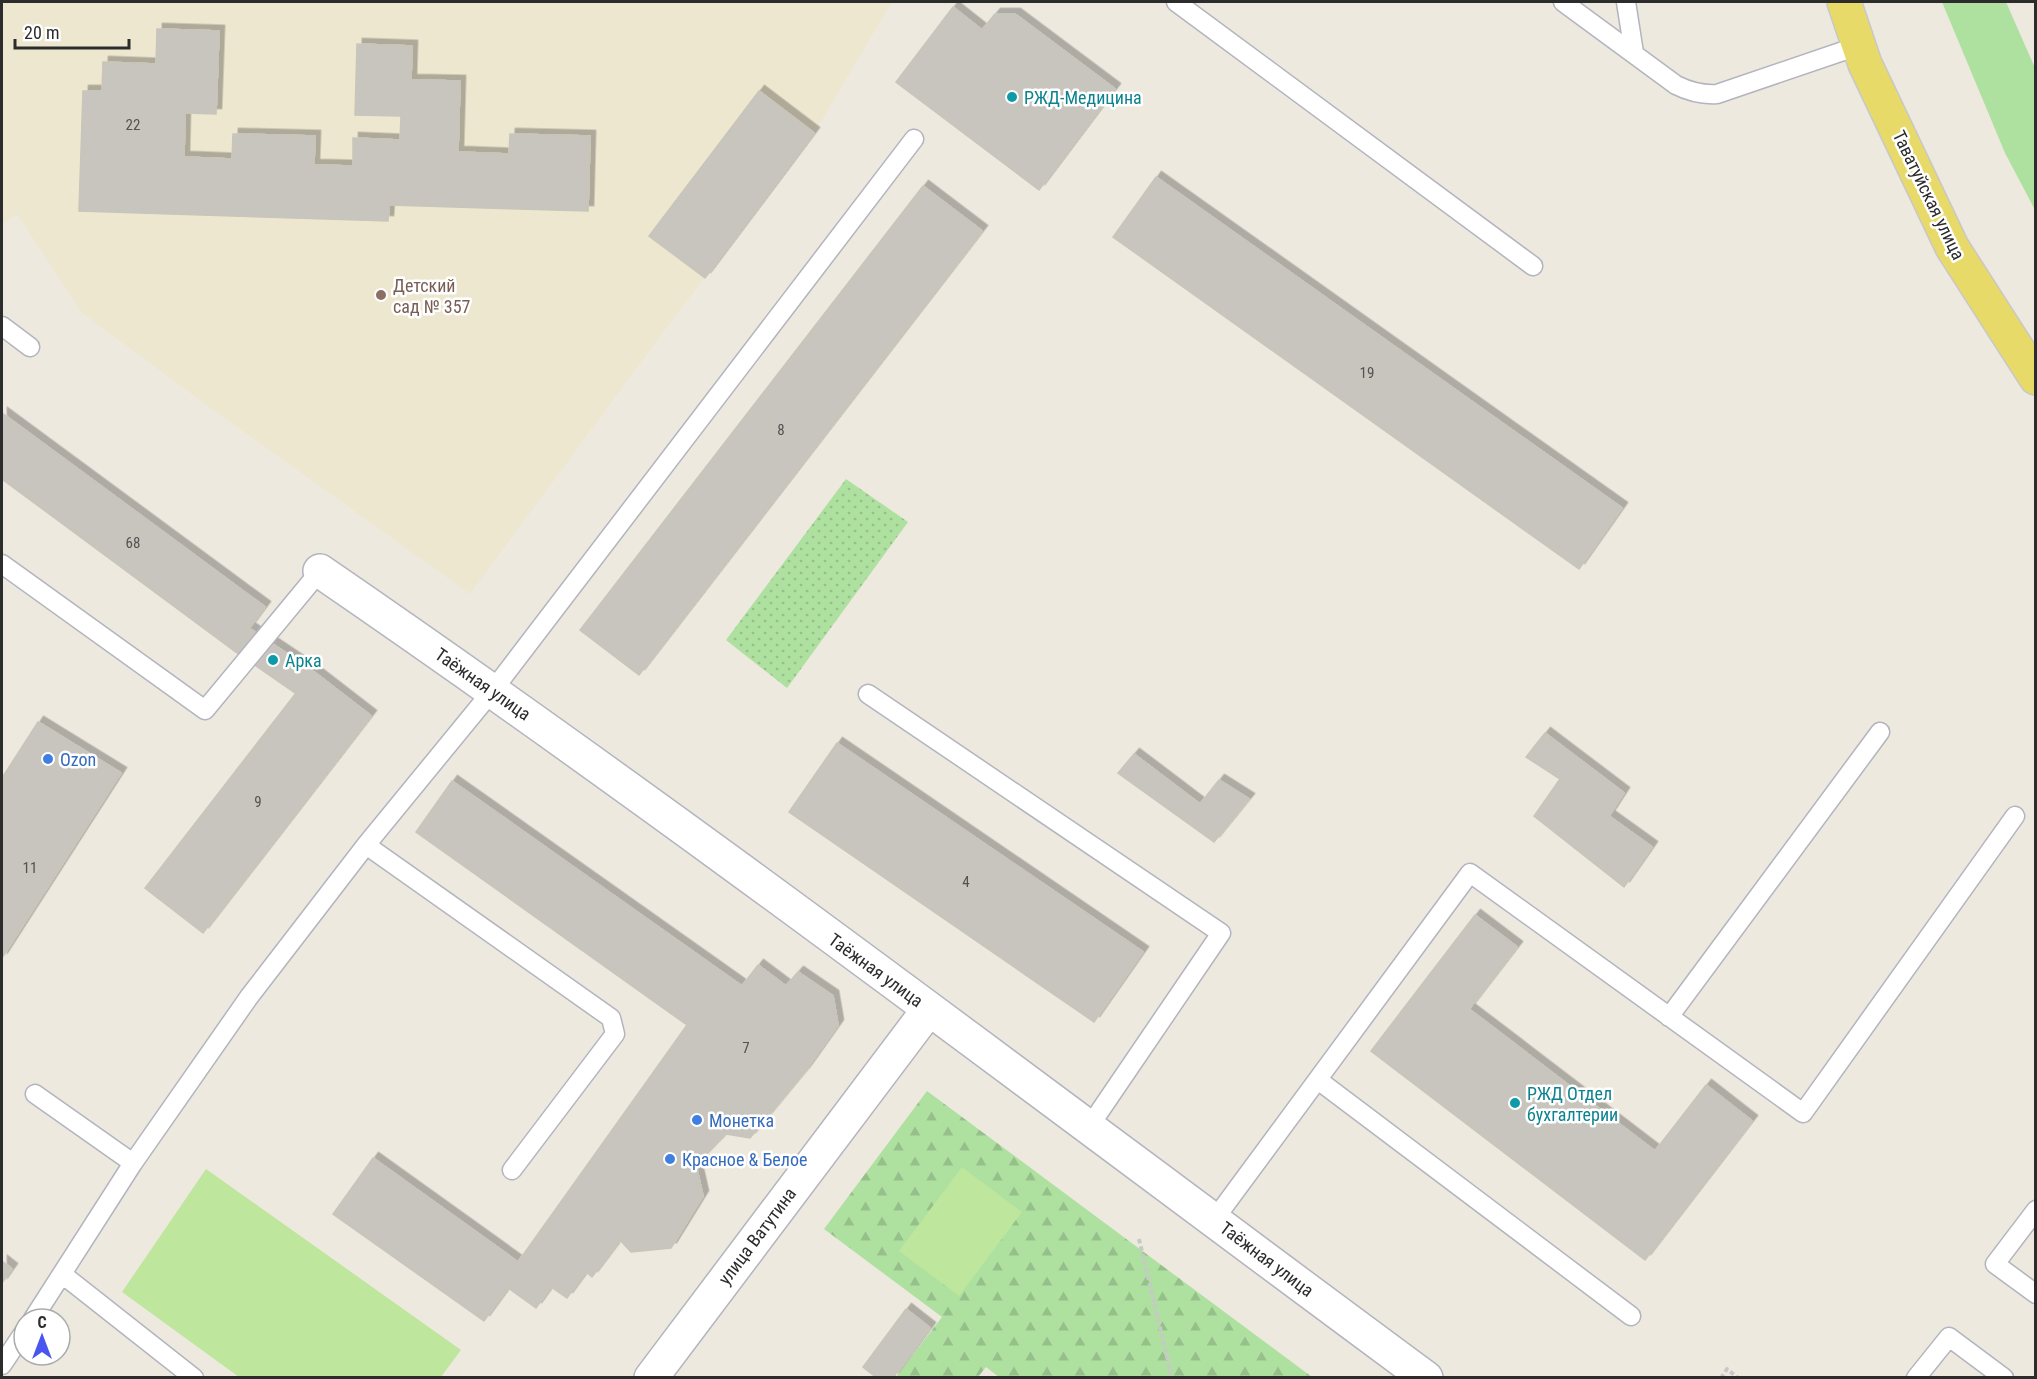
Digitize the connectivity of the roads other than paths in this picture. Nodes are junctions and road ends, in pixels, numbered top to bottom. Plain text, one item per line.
1 (1176, 2) edge
2 (1563, 2) edge
3 (1626, 2) edge
4 (1844, 2) edge
5 (1858, 46) junction
6 (1634, 53) junction
7 (914, 139) dead end
8 (1533, 266) dead end
9 (2, 326) edge
10 (30, 347) dead end
11 (2036, 378) edge
12 (2, 564) edge
13 (320, 571) joint
14 (493, 690) junction
15 (868, 694) dead end
16 (1880, 732) dead end
17 (2014, 816) dead end
18 (366, 845) junction
19 (929, 1009) junction
20 (1669, 1017) junction
21 (1318, 1080) junction
22 (35, 1094) dead end
23 (1089, 1127) junction
24 (133, 1163) junction
25 (512, 1170) dead end
26 (2036, 1210) edge
27 (1214, 1220) junction
28 (62, 1274) junction
29 (2036, 1294) edge
30 (41, 1307) edge
31 (1631, 1316) dead end
32 (12, 1350) edge
33 (2, 1365) edge
34 (194, 1377) edge
35 (651, 1377) edge
36 (1426, 1377) edge
37 (1916, 1377) edge
38 (2004, 1377) edge

1 - 8 lane
2 - 6 lane
3 - 6 lane
4 - 5 main road, Таватуйская улица
5 - 6 lane
5 - 11 main road, Таватуйская улица
7 - 14 lane
9 - 10 lane
12 - 13 lane
13 - 14 street, Таёжная улица
14 - 18 lane
14 - 19 street, Таёжная улица
15 - 23 lane
16 - 20 lane
17 - 20 lane
18 - 24 lane
18 - 25 lane
19 - 23 street, Таёжная улица
19 - 35 street, улица Ватутина
20 - 21 lane
21 - 27 lane
21 - 31 lane
22 - 24 lane
23 - 27 street, Таёжная улица
24 - 28 lane
26 - 29 lane
27 - 36 street, Таёжная улица
28 - 30 lane
28 - 34 lane
32 - 33 lane
37 - 38 lane

